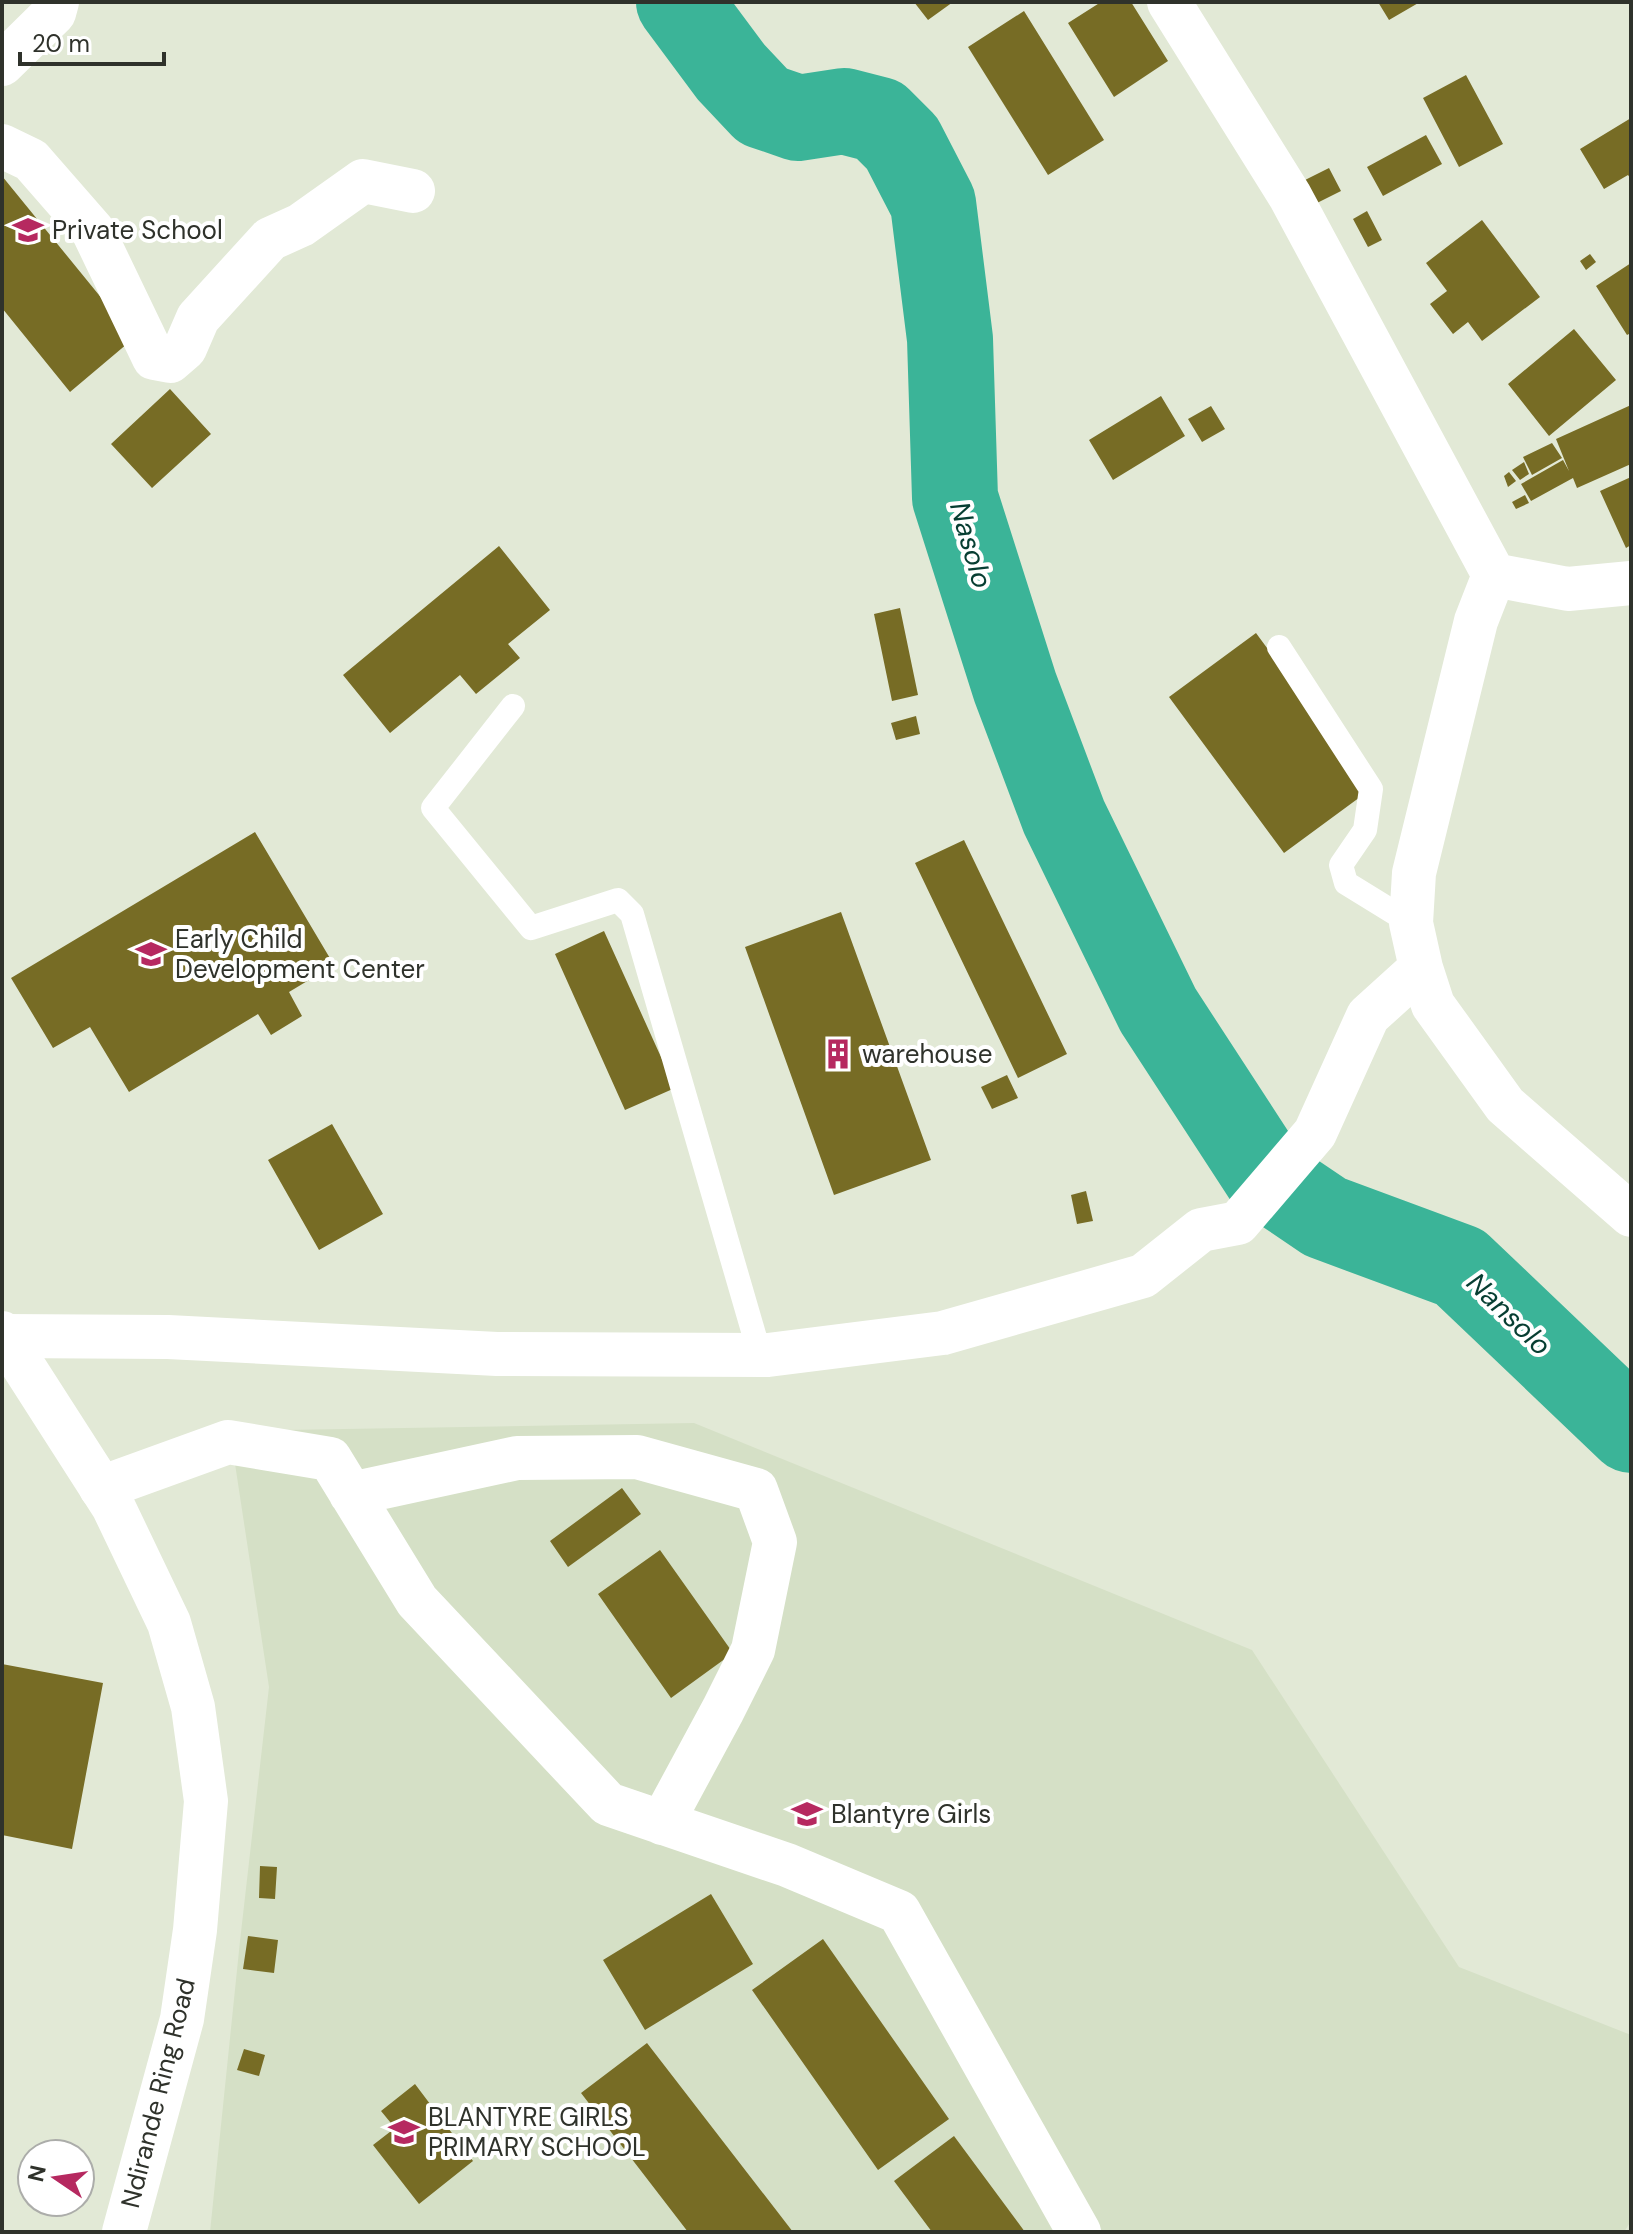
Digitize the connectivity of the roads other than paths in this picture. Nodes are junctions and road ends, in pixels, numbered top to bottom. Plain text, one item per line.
1 (57, 2) edge
2 (1169, 2) edge
3 (2, 64) edge
4 (2, 146) edge
5 (413, 191) dead end
6 (1494, 575) junction
7 (1631, 583) edge
8 (1279, 647) dead end
9 (513, 706) dead end
10 (1411, 923) junction
11 (1421, 968) junction
12 (1631, 1215) edge
13 (3, 1334) edge
14 (760, 1355) junction
15 (101, 1488) junction
16 (351, 1494) junction
17 (662, 1823) junction
18 (124, 2232) edge
19 (1079, 2232) edge

1 - 3 street
2 - 6 street
4 - 5 street
6 - 7 street
6 - 10 street
8 - 10 lane
9 - 14 lane
10 - 11 street
11 - 12 street
11 - 14 street
13 - 14 street
13 - 15 street, Ndirande Ring Road
15 - 16 street
15 - 18 street, Ndirande Ring Road
16 - 17 street
16 - 17 street
17 - 19 street

